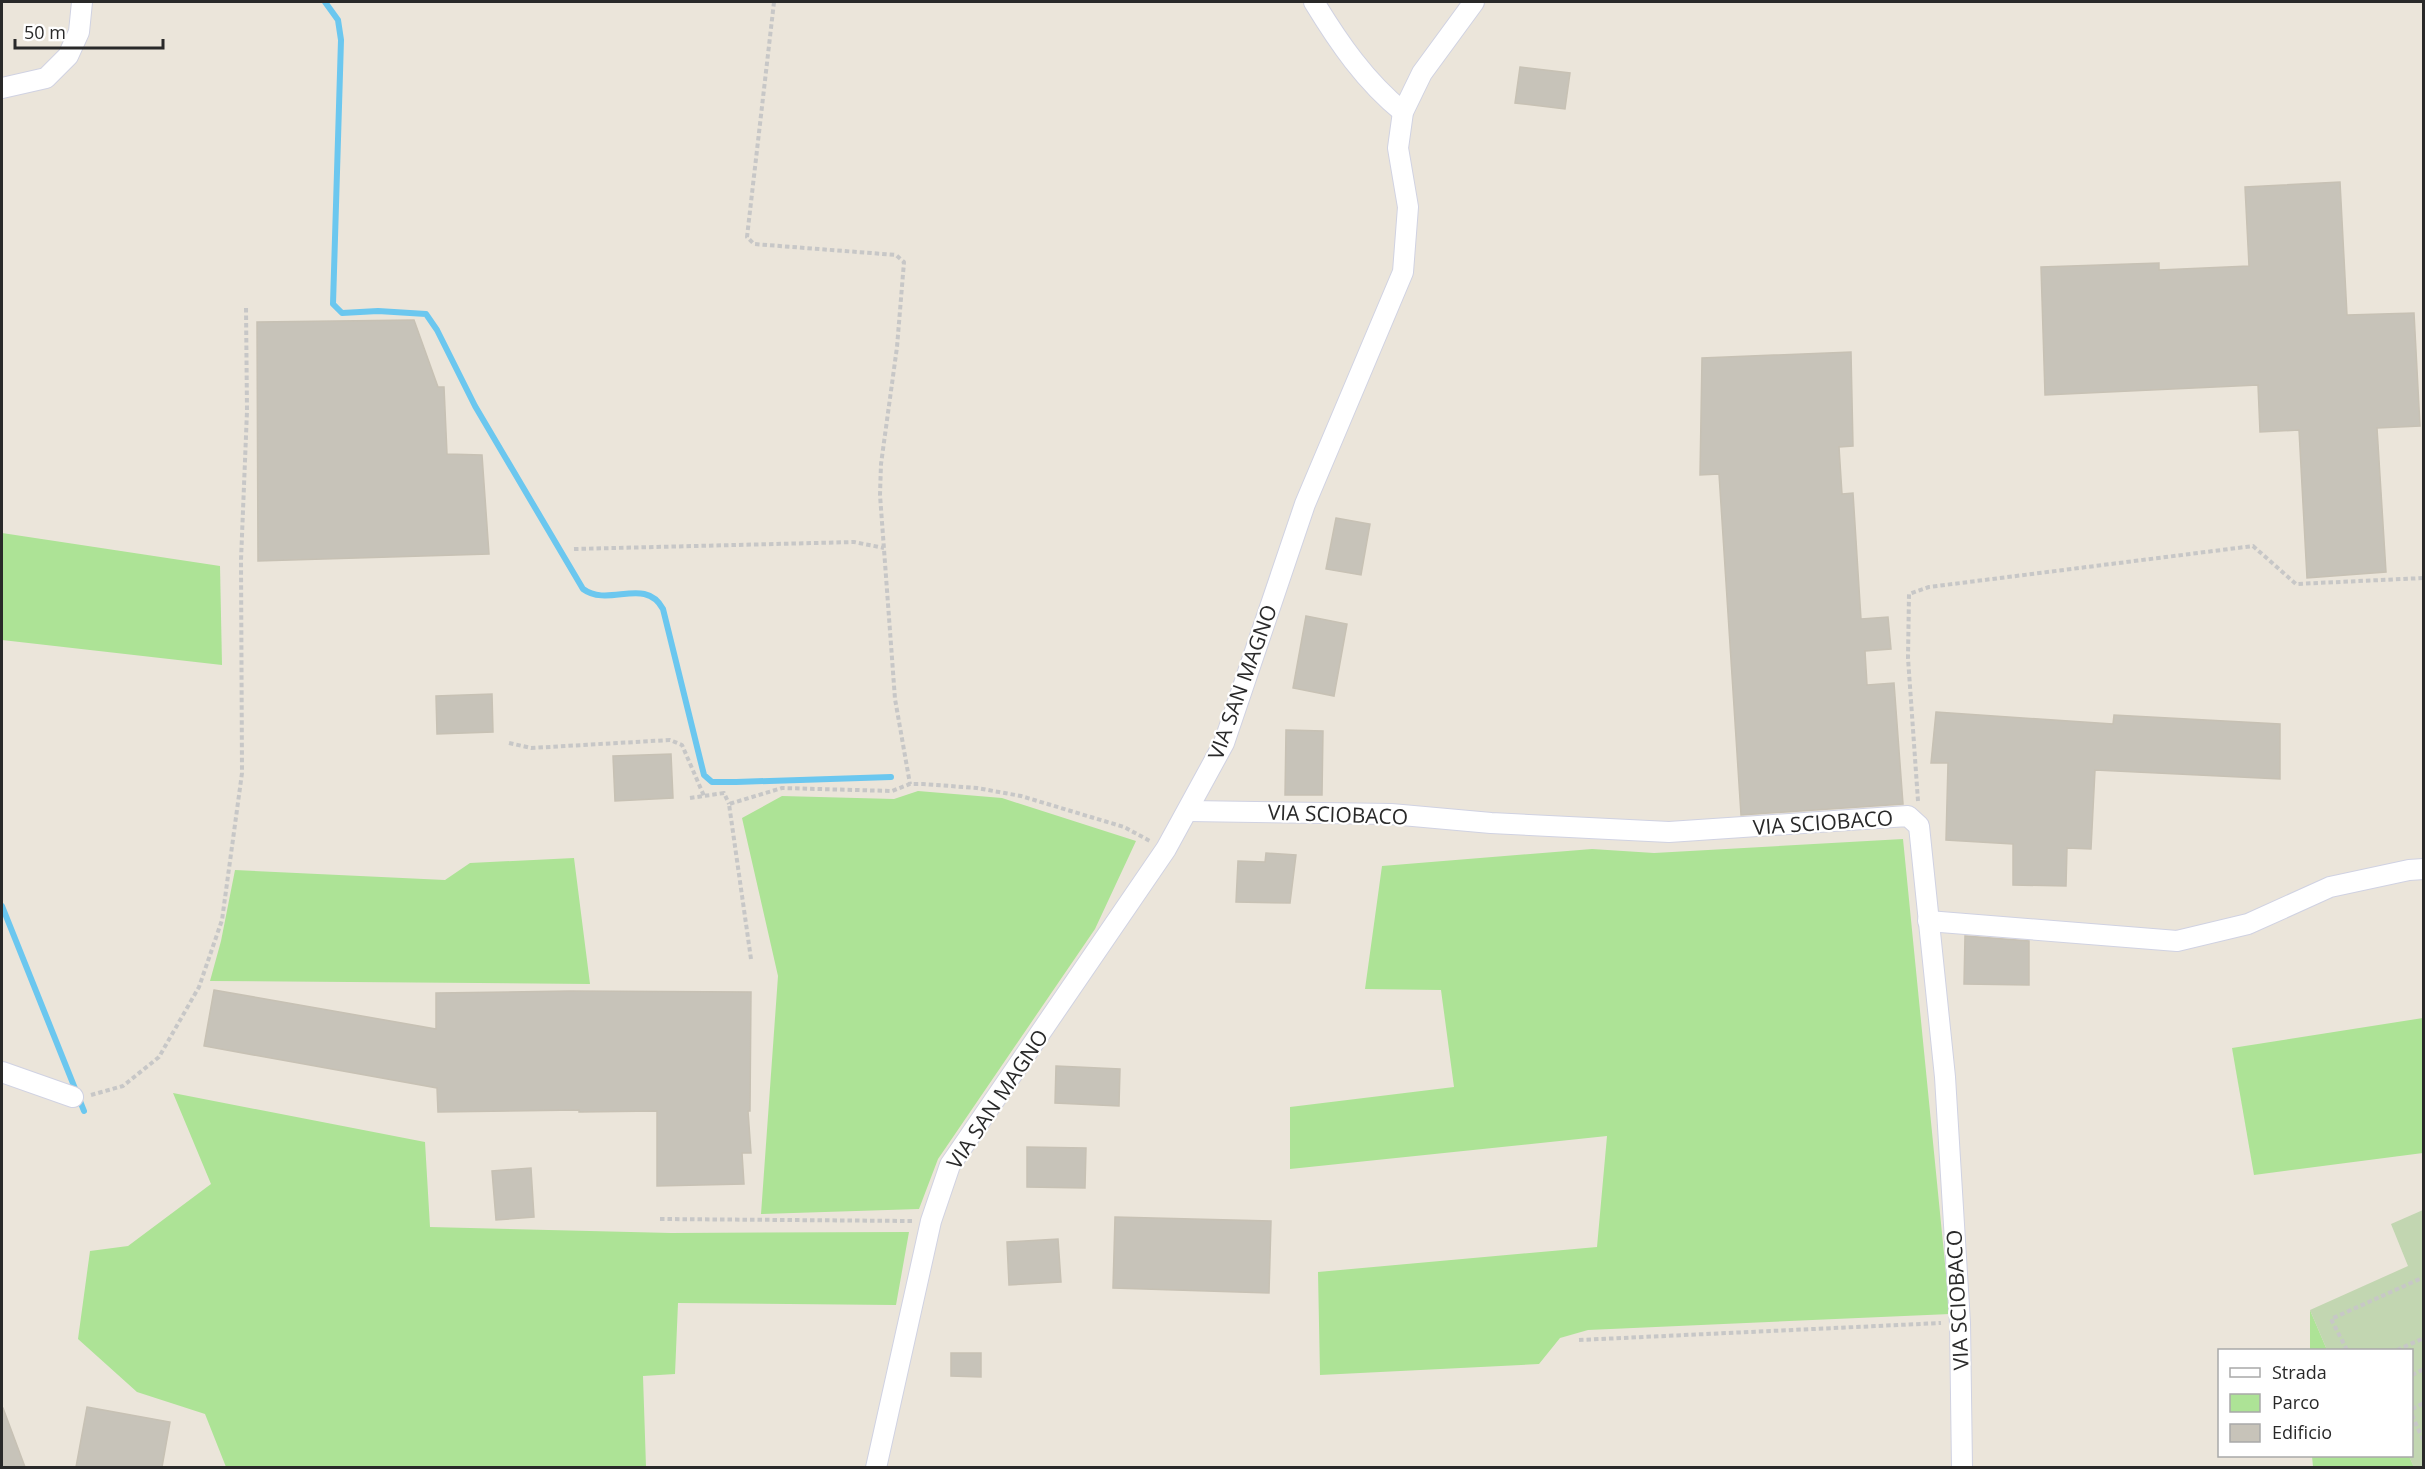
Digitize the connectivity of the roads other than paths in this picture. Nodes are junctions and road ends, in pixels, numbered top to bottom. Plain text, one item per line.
1 (82, 2) edge
2 (1314, 2) edge
3 (1474, 2) edge
4 (2, 88) edge
5 (1403, 112) junction
6 (1189, 811) junction
7 (2424, 869) edge
8 (1928, 921) junction
9 (2, 1072) edge
10 (80, 1097) road end
11 (876, 1467) edge
12 (1962, 1467) edge

1 - 4 street
2 - 5 street
3 - 5 street, VIA SAN MAGNO
5 - 6 street, VIA SAN MAGNO
6 - 8 street, VIA SCIOBACO
6 - 11 street, VIA SAN MAGNO
7 - 8 street
8 - 12 street, VIA SCIOBACO
9 - 10 street

